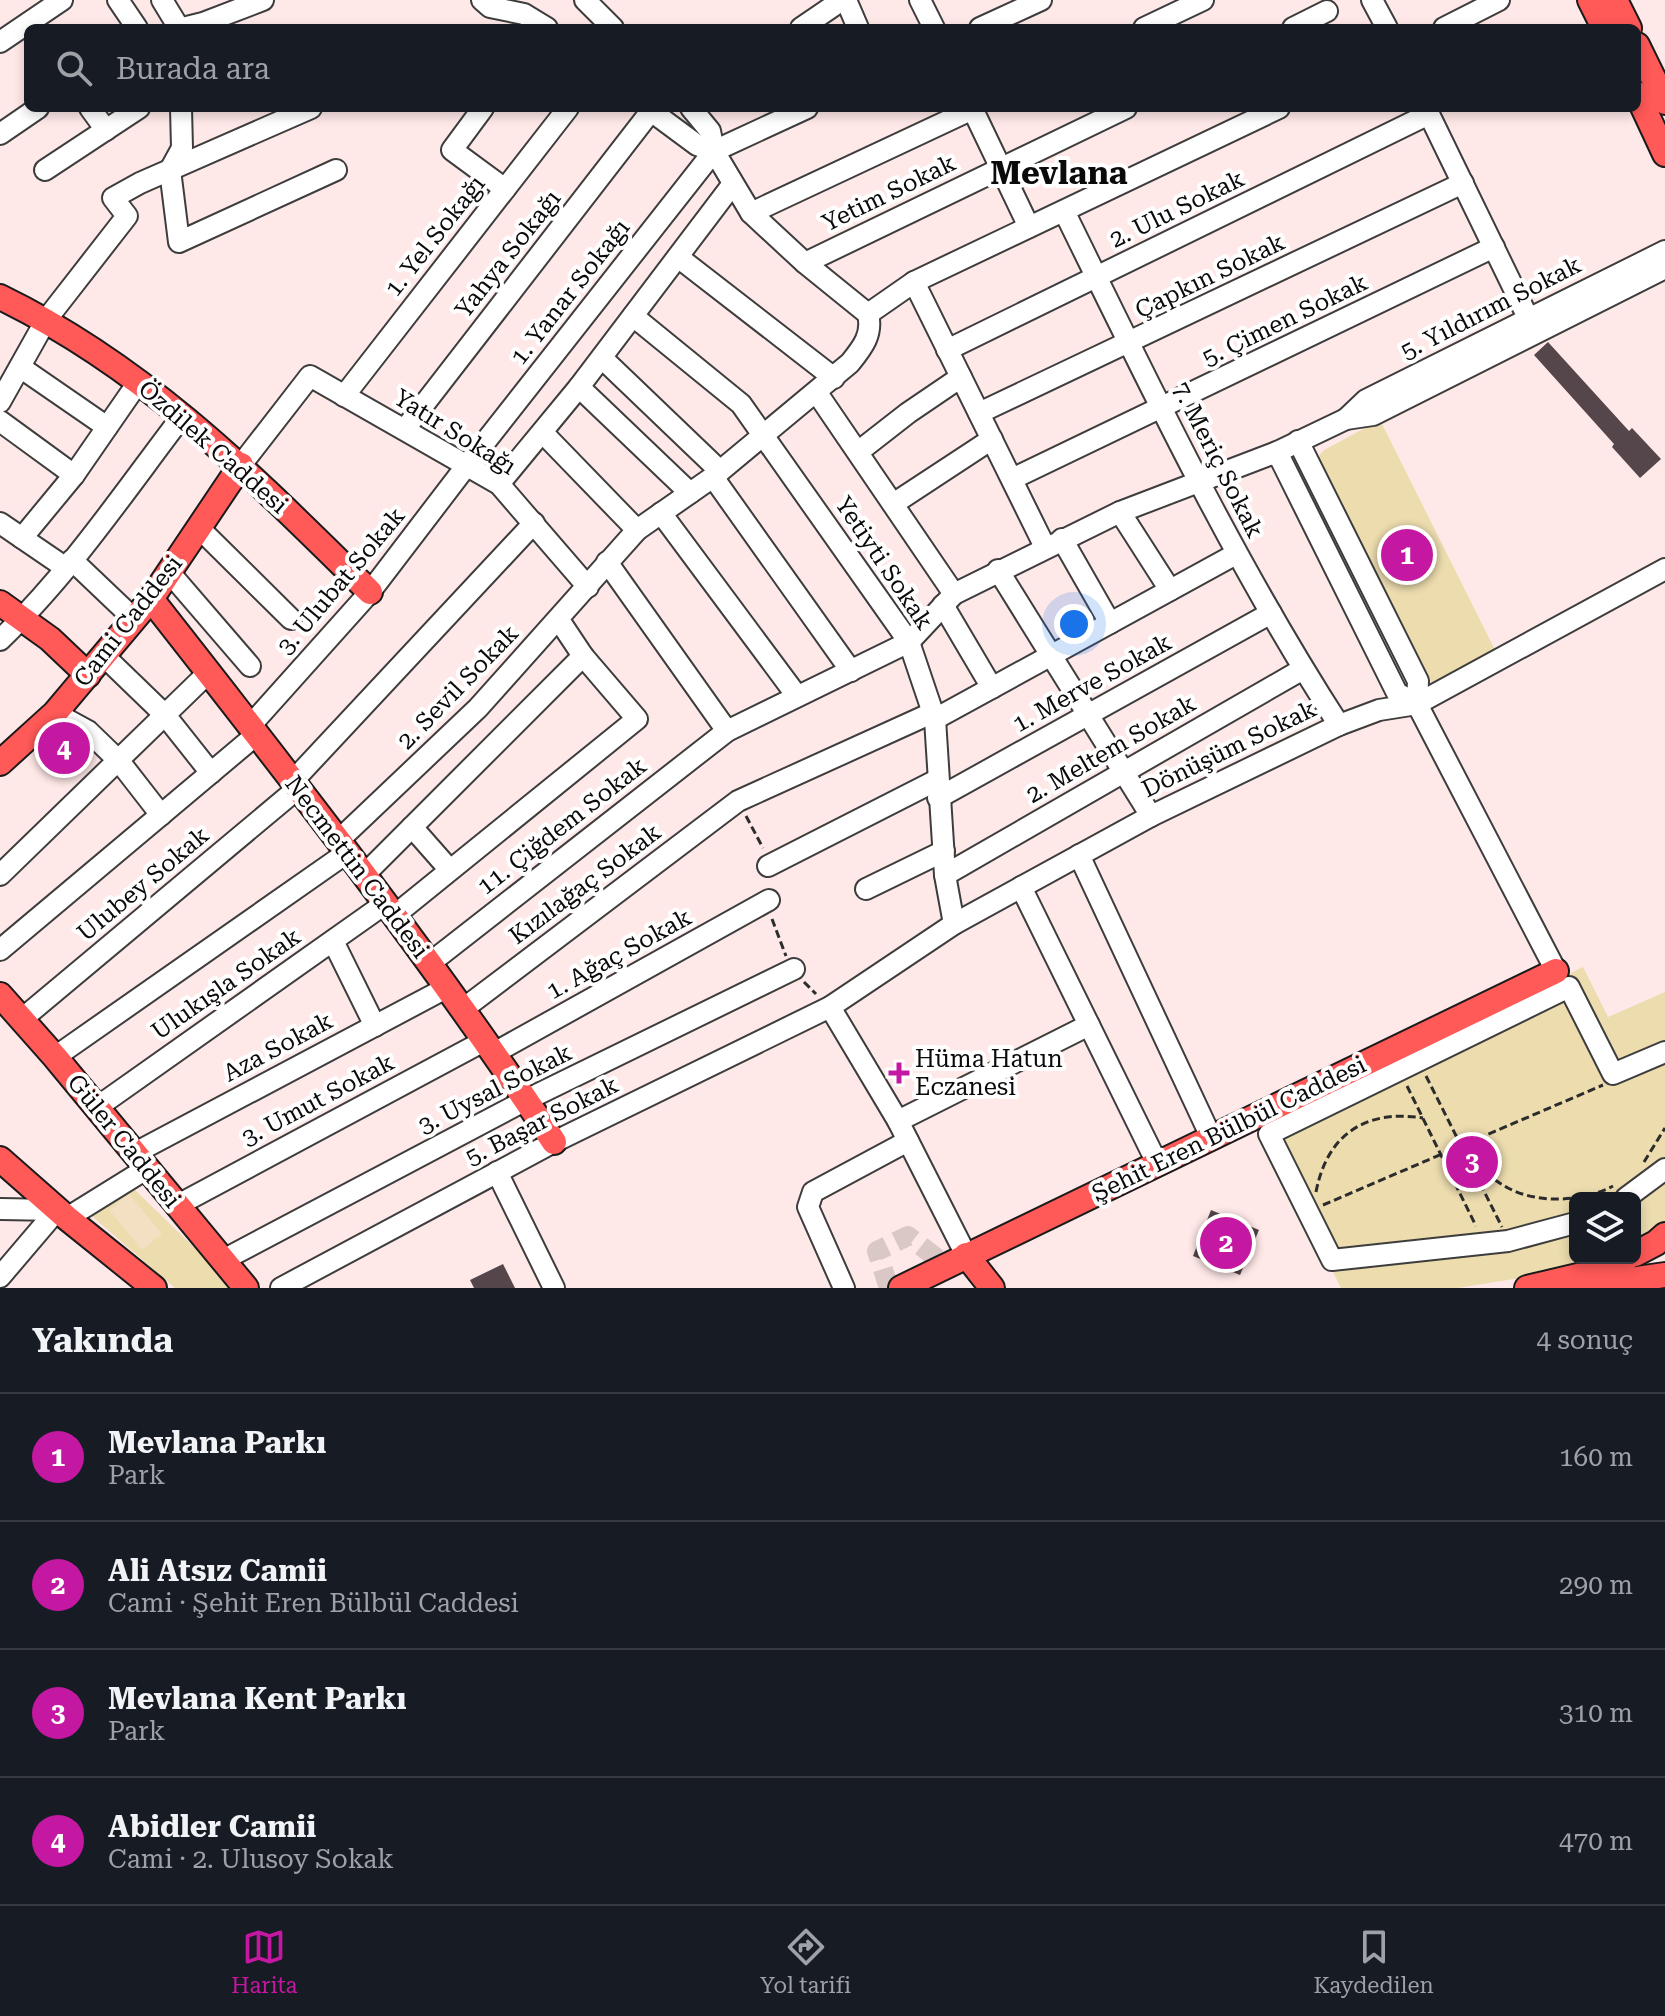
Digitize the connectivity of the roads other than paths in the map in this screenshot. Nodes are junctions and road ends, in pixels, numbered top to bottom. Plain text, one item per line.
1 (118, 0) edge
2 (162, 0) edge
3 (263, 0) edge
4 (482, 0) edge
5 (920, 0) edge
6 (1041, 0) edge
7 (1203, 0) edge
8 (1372, 0) edge
9 (1499, 0) edge
10 (1590, 0) edge
11 (1615, 0) edge
12 (591, 2) edge
13 (834, 3) edge
14 (511, 6) edge
15 (1006, 7) edge
16 (50, 10) edge
17 (1328, 13) edge
18 (28, 24) edge
19 (134, 24) edge
20 (178, 24) edge
21 (199, 24) edge
22 (539, 24) edge
23 (610, 24) edge
24 (806, 24) edge
25 (854, 24) edge
26 (932, 24) edge
27 (985, 24) edge
28 (1152, 24) edge
29 (1302, 24) edge
30 (1385, 24) edge
31 (1452, 24) edge
32 (1602, 24) edge
33 (1627, 24) edge
34 (24, 27) edge
35 (0, 42) edge
36 (1641, 53) edge
37 (1665, 102) edge
38 (1641, 103) edge
39 (32, 112) edge
40 (93, 112) edge
41 (133, 112) edge
42 (181, 112) edge
43 (302, 112) edge
44 (480, 112) edge
45 (565, 112) edge
46 (647, 112) edge
47 (652, 112) edge
48 (694, 112) edge
49 (798, 112) edge
50 (965, 112) edge
51 (975, 112) edge
52 (1118, 112) edge
53 (1271, 112) edge
54 (1426, 112) edge
55 (1428, 112) edge
56 (106, 130) junction
57 (0, 134) edge
58 (714, 151) junction
59 (1665, 154) edge
60 (1000, 168) junction
61 (45, 170) dead end
62 (170, 170) junction
63 (336, 170) dead end
64 (1463, 183) junction
65 (732, 185) junction
66 (505, 189) junction
67 (1064, 211) junction
68 (751, 213) junction
69 (1029, 227) junction
70 (1494, 247) junction
71 (1665, 251) edge
72 (678, 257) junction
73 (805, 263) junction
74 (1665, 268) edge
75 (1097, 278) junction
76 (914, 282) junction
77 (0, 297) edge
78 (868, 314) junction
79 (633, 316) junction
80 (46, 320) junction
81 (1532, 325) junction
82 (1129, 343) junction
83 (947, 350) junction
84 (602, 358) junction
85 (20, 367) junction
86 (961, 377) junction
87 (834, 378) junction
88 (139, 381) junction
89 (579, 387) junction
90 (817, 393) junction
91 (344, 396) junction
92 (0, 402) edge
93 (1161, 408) junction
94 (979, 413) junction
95 (183, 415) junction
96 (2, 427) edge
97 (107, 427) junction
98 (405, 429) junction
99 (543, 433) junction
100 (763, 435) junction
101 (992, 439) junction
102 (1298, 441) junction
103 (858, 452) junction
104 (1277, 452) junction
105 (241, 465) junction
106 (467, 465) junction
107 (716, 474) junction
108 (74, 475) junction
109 (1012, 479) junction
110 (1197, 481) junction
111 (499, 484) junction
112 (690, 493) junction
113 (893, 504) junction
114 (1120, 512) junction
115 (661, 513) junction
116 (0, 523) edge
117 (534, 523) junction
118 (199, 528) junction
119 (637, 530) junction
120 (22, 538) junction
121 (1054, 543) junction
122 (1236, 554) junction
123 (607, 562) junction
124 (69, 564) junction
125 (1665, 569) edge
126 (998, 570) junction
127 (169, 572) junction
128 (588, 587) junction
129 (1170, 590) junction
130 (370, 592) junction
131 (151, 599) junction
132 (948, 599) junction
133 (0, 603) edge
134 (1271, 613) junction
135 (22, 618) junction
136 (134, 619) junction
137 (291, 619) dead end
138 (559, 620) junction
139 (1110, 623) junction
140 (0, 640) edge
141 (909, 642) junction
142 (1051, 655) junction
143 (583, 656) junction
144 (96, 666) junction
145 (250, 666) dead end
146 (1303, 669) junction
147 (851, 671) junction
148 (209, 672) junction
149 (992, 688) junction
150 (797, 696) junction
151 (1417, 704) junction
152 (55, 713) junction
153 (165, 715) junction
154 (935, 715) junction
155 (1088, 715) junction
156 (1339, 725) junction
157 (253, 730) junction
158 (727, 731) junction
159 (119, 761) junction
160 (0, 763) edge
161 (1123, 771) junction
162 (211, 773) junction
163 (294, 786) junction
164 (938, 789) junction
165 (161, 815) junction
166 (1151, 816) junction
167 (412, 827) junction
168 (344, 846) junction
169 (944, 851) junction
170 (1079, 855) junction
171 (768, 866) dead end
172 (449, 869) junction
173 (365, 874) junction
174 (0, 875) edge
175 (945, 875) junction
176 (1021, 887) junction
177 (866, 889) dead end
178 (769, 900) dead end
179 (390, 909) junction
180 (954, 924) junction
181 (333, 941) junction
182 (0, 950) edge
183 (430, 963) junction
184 (794, 969) dead end
185 (1556, 971) joint
186 (448, 987) junction
187 (0, 995) edge
188 (830, 1007) junction
189 (463, 1009) junction
190 (22, 1019) junction
191 (1089, 1025) junction
192 (375, 1026) junction
193 (489, 1047) junction
194 (1665, 1052) edge
195 (55, 1057) junction
196 (526, 1100) junction
197 (96, 1108) junction
198 (898, 1121) junction
199 (1211, 1137) junction
200 (908, 1141) junction
201 (554, 1142) junction
202 (0, 1159) edge
203 (140, 1162) junction
204 (1157, 1163) junction
205 (1665, 1169) edge
206 (497, 1172) junction
207 (1624, 1190) edge
208 (176, 1206) junction
209 (0, 1209) edge
210 (62, 1214) junction
211 (1569, 1225) edge
212 (1665, 1235) edge
213 (1641, 1251) edge
214 (966, 1255) junction
215 (223, 1260) junction
216 (1616, 1264) edge
217 (1665, 1275) edge
218 (0, 1277) edge
219 (154, 1288) edge
220 (246, 1288) edge
221 (281, 1288) edge
222 (554, 1288) edge
223 (844, 1288) edge
224 (901, 1288) edge
225 (992, 1288) edge
226 (1527, 1288) edge
227 (1572, 1288) edge

1 - 19 street
2 - 20 street
3 - 21 street
4 - 14 street
5 - 26 street
6 - 15 street
7 - 28 street
8 - 30 street
9 - 31 street
10 - 32 main road
11 - 33 main road
12 - 23 street
13 - 24 street
13 - 25 street
14 - 22 street
15 - 27 street
16 - 18 street
17 - 29 street
34 - 35 street
36 - 37 main road
38 - 59 main road
39 - 57 street
40 - 56 street
41 - 56 street
42 - 62 street
43 - 62 street
44 - 66 street
45 - 66 street, 1. Yel Sokağı
46 - 98 street, Yahya Sokağı
47 - 58 street
48 - 58 street
49 - 58 street
50 - 68 street
51 - 60 street
52 - 60 street, Yetim Sokak
53 - 67 street
54 - 75 street, 2. Ulu Sokak
55 - 64 street
56 - 61 street
58 - 65 street
58 - 106 street, 1. Yanar Sokağı
60 - 69 street
60 - 73 street, Yetim Sokak
62 - 63 street
62 - 80 street
64 - 70 street
64 - 82 street, Çapkın Sokak
65 - 68 street
65 - 72 street
66 - 91 street, 1. Yel Sokağı
67 - 69 street
67 - 75 street, 7. Meriç Sokak
68 - 73 street
69 - 76 street
70 - 81 street
70 - 93 street, 5. Çimen Sokak
71 - 81 street, 5. Yıldırım Sokak
72 - 79 street
72 - 87 street
73 - 78 street
74 - 81 street, 5. Yıldırım Sokak
75 - 82 street, 7. Meriç Sokak
75 - 83 street, 2. Ulu Sokak
76 - 78 street
76 - 83 street
77 - 80 main road, Özdilek Caddesi
78 - 87 street, 2. Sevil Sokak
79 - 84 street
79 - 100 street, Yetiyti Sokak
80 - 85 street
80 - 88 main road, Özdilek Caddesi
81 - 102 street, 5. Yıldırım Sokak
82 - 93 street, 7. Meriç Sokak
82 - 94 street, Çapkın Sokak
83 - 86 street
84 - 89 street
84 - 107 street
85 - 92 street
85 - 97 street
86 - 94 street
86 - 103 street
87 - 90 street, 2. Sevil Sokak
88 - 95 main road, Özdilek Caddesi
88 - 97 street
89 - 99 street
89 - 112 street
90 - 100 street, 2. Sevil Sokak
90 - 103 street
91 - 98 street, Yatır Sokağı
91 - 105 street, Yatır Sokağı
93 - 109 street, 5. Çimen Sokak
93 - 110 street, 7. Meriç Sokak
94 - 101 street
95 - 105 main road, Özdilek Caddesi
95 - 124 street
96 - 108 street
97 - 108 street
98 - 106 street, Yatır Sokağı
99 - 111 street
99 - 119 street
100 - 107 street, 2. Sevil Sokak
100 - 141 street, Yetiyti Sokak
101 - 109 street
101 - 113 street
102 - 104 street, 5. Yıldırım Sokak
102 - 151 street
103 - 113 street
104 - 110 street, 5. Yıldırım Sokak
104 - 151 street
105 - 118 main road, Cami Caddesi
105 - 130 main road, Özdilek Caddesi
106 - 111 street, Yatır Sokağı
106 - 130 street, 3. Ulubat Sokak
107 - 112 street, 2. Sevil Sokak
107 - 147 street
108 - 120 street
109 - 121 street
110 - 114 street, 5. Yıldırım Sokak
110 - 122 street, 7. Meriç Sokak
111 - 117 street, Yatır Sokağı
112 - 115 street, 2. Sevil Sokak
113 - 132 street
114 - 121 street, 5. Yıldırım Sokak
114 - 129 street
115 - 119 street, 2. Sevil Sokak
115 - 150 street
116 - 120 street
117 - 128 street, Yatır Sokağı
117 - 163 street, Ulubey Sokak
118 - 127 main road, Cami Caddesi
118 - 137 street
119 - 123 street, 2. Sevil Sokak
120 - 124 street
121 - 126 street, 5. Yıldırım Sokak
121 - 139 street
122 - 129 street, Kızılağaç Sokak
122 - 134 street, 7. Meriç Sokak
123 - 128 street, 2. Sevil Sokak
123 - 158 street
124 - 135 street
124 - 136 street
125 - 151 street, Dönüşüm Sokak
126 - 132 street, 5. Yıldırım Sokak
126 - 142 street
127 - 131 main road, Cami Caddesi
127 - 145 street
128 - 138 street, 2. Sevil Sokak
129 - 139 street, Kızılağaç Sokak
130 - 157 street, 3. Ulubat Sokak
131 - 136 main road, Cami Caddesi
131 - 148 main road, Necmettin Caddesi
132 - 141 street, 5. Yıldırım Sokak
132 - 149 street
133 - 135 main road
134 - 146 street, 7. Meriç Sokak
134 - 155 street, 1. Merve Sokak
135 - 140 street
135 - 144 main road
136 - 144 main road, Cami Caddesi
138 - 143 street
138 - 168 street, 2. Sevil Sokak
139 - 142 street, Kızılağaç Sokak
141 - 147 street, 11. Çiğdem Sokak
141 - 154 street, Yetiyti Sokak
142 - 149 street, Kızılağaç Sokak
142 - 155 street
143 - 167 street
143 - 172 street, Ulukışla Sokak
144 - 152 main road, Cami Caddesi
144 - 153 street
146 - 156 street, 7. Meriç Sokak
146 - 161 street, 2. Meltem Sokak
147 - 150 street, 11. Çiğdem Sokak
148 - 153 street
148 - 157 main road, Necmettin Caddesi
149 - 154 street, Kızılağaç Sokak
150 - 158 street, 11. Çiğdem Sokak
151 - 156 street, Dönüşüm Sokak
151 - 185 street
152 - 159 street
152 - 160 main road, Cami Caddesi
153 - 159 street
153 - 162 street
154 - 164 street, Yetiyti Sokak
154 - 189 street, Kızılağaç Sokak
155 - 161 street
155 - 164 street, 1. Merve Sokak
156 - 166 street, Dönüşüm Sokak
157 - 162 street, 3. Ulubat Sokak
157 - 163 main road, Necmettin Caddesi
158 - 183 street, 11. Çiğdem Sokak
159 - 165 street
159 - 174 street
161 - 166 street
161 - 175 street, 2. Meltem Sokak
162 - 165 street, 3. Ulubat Sokak
163 - 168 main road, Necmettin Caddesi
163 - 190 street, Ulubey Sokak
164 - 169 street, Yetiyti Sokak
164 - 171 street, 1. Merve Sokak
165 - 182 street, 3. Ulubat Sokak
166 - 170 street, Dönüşüm Sokak
167 - 172 street
167 - 173 street
168 - 173 main road, Necmettin Caddesi
168 - 195 street, 2. Sevil Sokak
169 - 175 street, Yetiyti Sokak
169 - 177 street
170 - 176 street, Dönüşüm Sokak
170 - 199 street
172 - 179 street, Ulukışla Sokak
173 - 179 main road, Necmettin Caddesi
175 - 180 street, Yetiyti Sokak
176 - 180 street, Dönüşüm Sokak
176 - 191 street
178 - 193 street, 1. Ağaç Sokak
179 - 181 street, Ulukışla Sokak
179 - 183 main road, Necmettin Caddesi
180 - 188 street, Dönüşüm Sokak
181 - 192 street
181 - 197 street, Ulukışla Sokak
183 - 186 main road, Necmettin Caddesi
184 - 196 street, 3. Uysal Sokak
185 - 199 main road, Şehit Eren Bülbül Caddesi
186 - 189 main road, Necmettin Caddesi
186 - 192 street, Aza Sokak
187 - 190 main road, Güler Caddesi
188 - 198 street
188 - 201 street, 5. Başar Sokak
189 - 193 main road, Necmettin Caddesi
190 - 195 main road, Güler Caddesi
191 - 198 street
191 - 204 street
192 - 203 street, Aza Sokak
193 - 196 main road, Necmettin Caddesi
193 - 208 street, 3. Umut Sokak
194 - 211 street
195 - 197 main road, Güler Caddesi
196 - 201 main road, Necmettin Caddesi
196 - 215 street, 3. Uysal Sokak
197 - 203 main road, Güler Caddesi
198 - 200 street
199 - 204 main road, Şehit Eren Bülbül Caddesi
200 - 214 street
200 - 223 street
201 - 206 street, 5. Başar Sokak
202 - 210 main road
203 - 208 main road, Güler Caddesi
203 - 210 street, Aza Sokak
204 - 214 main road, Şehit Eren Bülbül Caddesi
205 - 207 street
206 - 221 street, 5. Başar Sokak
206 - 222 street
208 - 215 main road, Güler Caddesi
209 - 210 street
210 - 218 street, Aza Sokak
210 - 219 main road
212 - 213 main road
214 - 224 main road, Şehit Eren Bülbül Caddesi
214 - 225 main road
215 - 220 main road, Güler Caddesi
216 - 226 main road
217 - 227 main road

